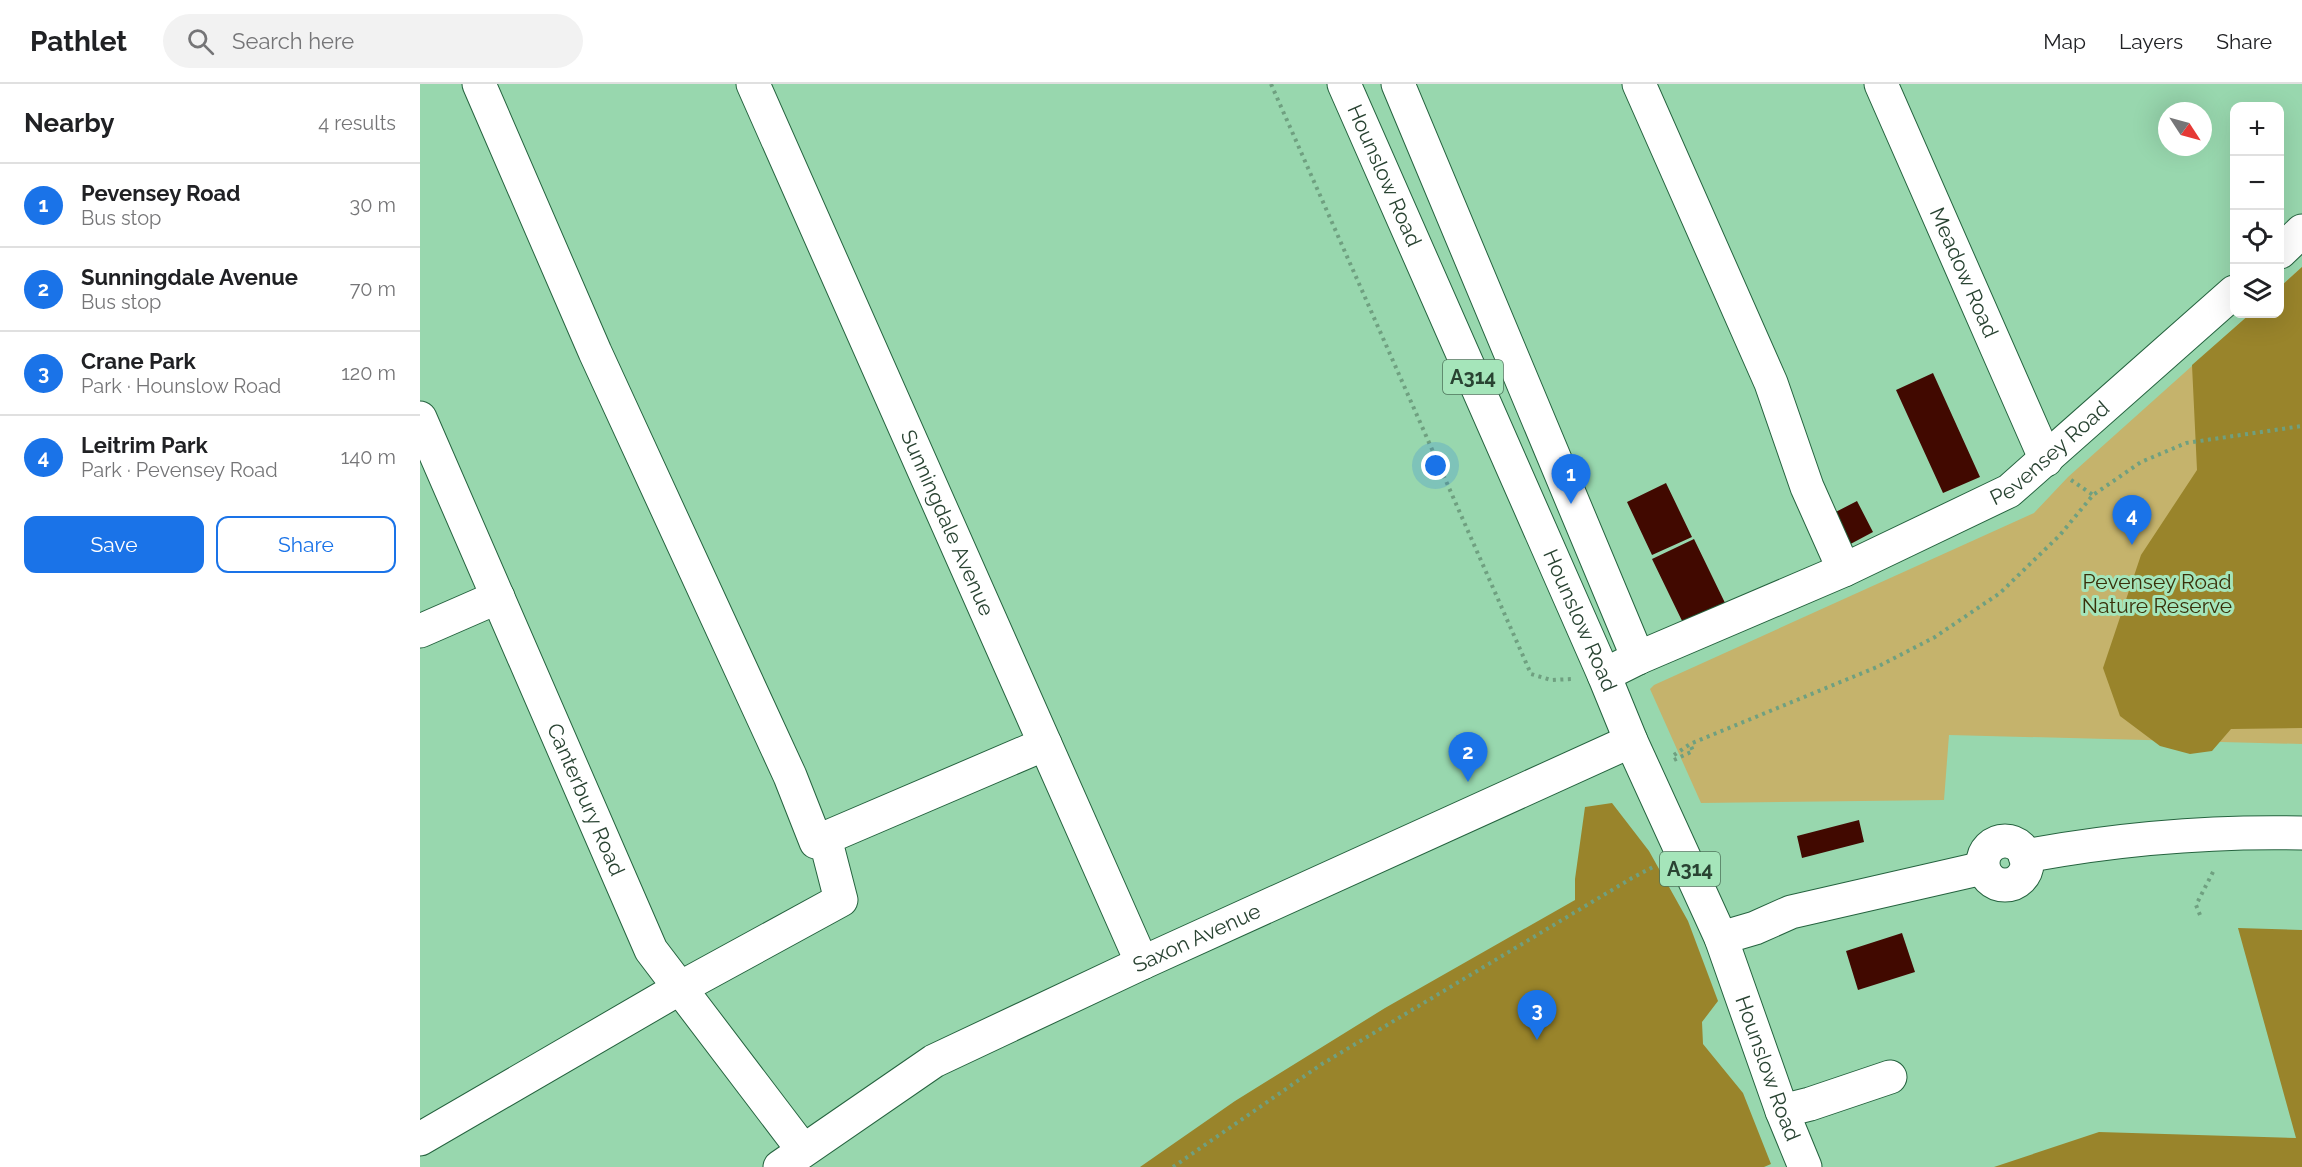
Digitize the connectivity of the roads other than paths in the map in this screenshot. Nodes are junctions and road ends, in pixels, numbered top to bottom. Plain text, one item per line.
1 (479, 84) edge
2 (753, 84) edge
3 (1344, 84) edge
4 (1398, 84) edge
5 (1639, 84) edge
6 (1881, 84) edge
7 (2302, 231) edge
8 (2284, 248) edge
9 (2230, 297) edge
10 (420, 418) edge
11 (2057, 469) junction
12 (1844, 570) junction
13 (498, 597) junction
14 (420, 630) edge
15 (1638, 658) junction
16 (1604, 675) junction
17 (1631, 741) junction
18 (1045, 744) junction
19 (2302, 833) edge
20 (825, 838) junction
21 (1721, 938) junction
22 (1142, 963) junction
23 (680, 988) junction
24 (1890, 1077) dead end
25 (1782, 1111) junction
26 (420, 1139) edge
27 (792, 1159) edge
28 (1804, 1164) edge

1 - 20 street
2 - 18 street, Sunningdale Avenue
3 - 16 street, Hounslow Road / A314
4 - 15 street
5 - 12 street
6 - 11 street, Meadow Road
7 - 8 street
9 - 11 street, Pevensey Road
10 - 13 street, Canterbury Road
11 - 12 street, Pevensey Road
12 - 15 street, Pevensey Road
13 - 14 street
13 - 23 street, Canterbury Road
15 - 16 street, Pevensey Road
16 - 17 street, Hounslow Road / A314
17 - 21 street, Hounslow Road / A314
17 - 22 street, Saxon Avenue
18 - 20 street
18 - 22 street, Sunningdale Avenue
19 - 21 street
20 - 23 street
21 - 25 street, Hounslow Road / A314
22 - 27 street, Saxon Avenue
23 - 26 street
23 - 27 street, Canterbury Road
24 - 25 street
25 - 28 street, Hounslow Road / A314

